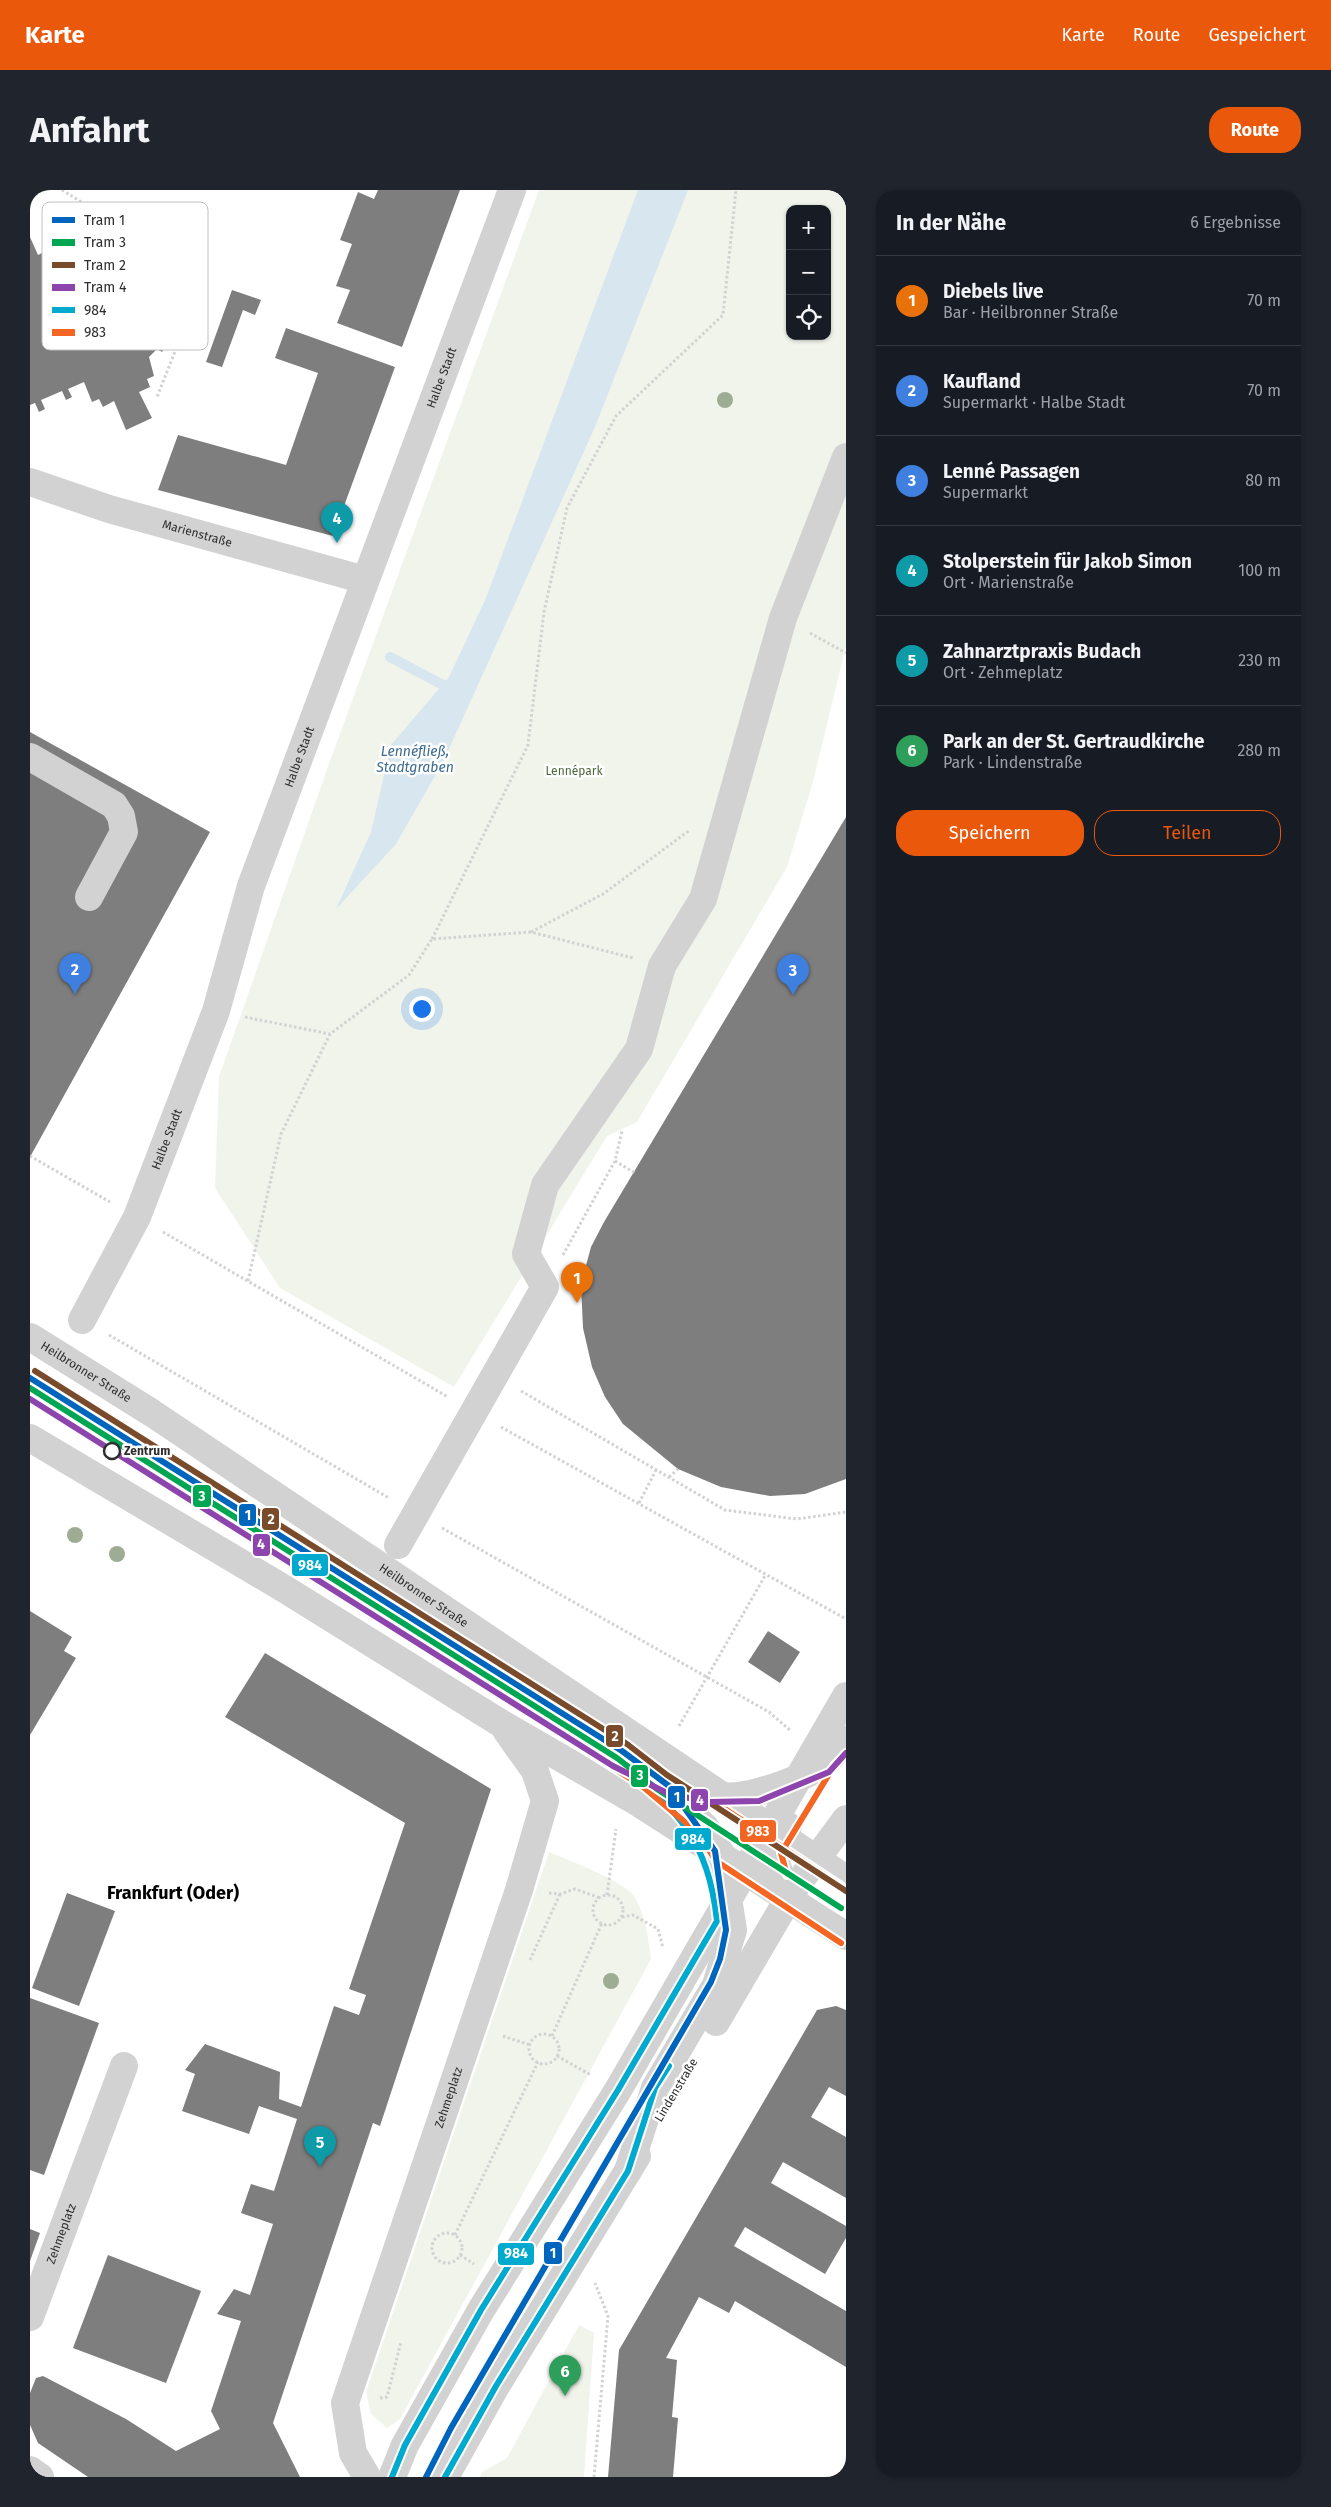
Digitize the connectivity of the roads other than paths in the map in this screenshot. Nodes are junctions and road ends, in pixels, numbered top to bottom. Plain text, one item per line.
1 (512, 190) edge
2 (846, 457) edge
3 (30, 482) edge
4 (365, 580) junction
5 (30, 757) edge
6 (89, 897) dead end
7 (82, 1320) dead end
8 (30, 1337) edge
9 (30, 1388) edge
10 (30, 1438) edge
11 (398, 1545) dead end
12 (846, 1696) edge
13 (502, 1724) junction
14 (846, 1731) edge
15 (846, 1740) edge
16 (619, 1760) junction
17 (827, 1761) junction
18 (801, 1776) junction
19 (723, 1797) junction
20 (846, 1819) edge
21 (776, 1833) junction
22 (693, 1837) junction
23 (721, 1854) junction
24 (816, 1859) junction
25 (749, 1864) junction
26 (846, 1879) edge
27 (789, 1900) junction
28 (723, 1910) junction
29 (846, 1936) edge
30 (124, 2066) dead end
31 (628, 2171) junction
32 (30, 2317) edge
33 (30, 2470) edge
34 (40, 2477) edge
35 (367, 2477) edge
36 (392, 2477) edge
37 (445, 2477) edge

1 - 4 street, Halbe Stadt
2 - 11 street
3 - 4 street, Marienstraße
4 - 7 street, Halbe Stadt
5 - 6 street
8 - 19 street, Heilbronner Straße
9 - 16 street
10 - 13 street
12 - 18 street
13 - 22 street
13 - 35 street, Zehmeplatz
14 - 17 street
15 - 17 street
16 - 19 street
16 - 22 street
16 - 23 street
17 - 18 street
17 - 21 street
18 - 19 street
18 - 21 street
19 - 21 street, Heilbronner Straße
20 - 24 street, Lindenstraße
21 - 24 street, Heilbronner Straße
21 - 25 street
21 - 27 street
22 - 23 street
22 - 28 street
23 - 25 street
23 - 28 street
24 - 26 street, Heilbronner Straße
24 - 27 street, Lindenstraße
25 - 27 street
25 - 28 street
27 - 29 street
27 - 31 street, Lindenstraße
28 - 31 street
28 - 36 street
30 - 32 street, Zehmeplatz
31 - 37 street, Lindenstraße
33 - 34 street

